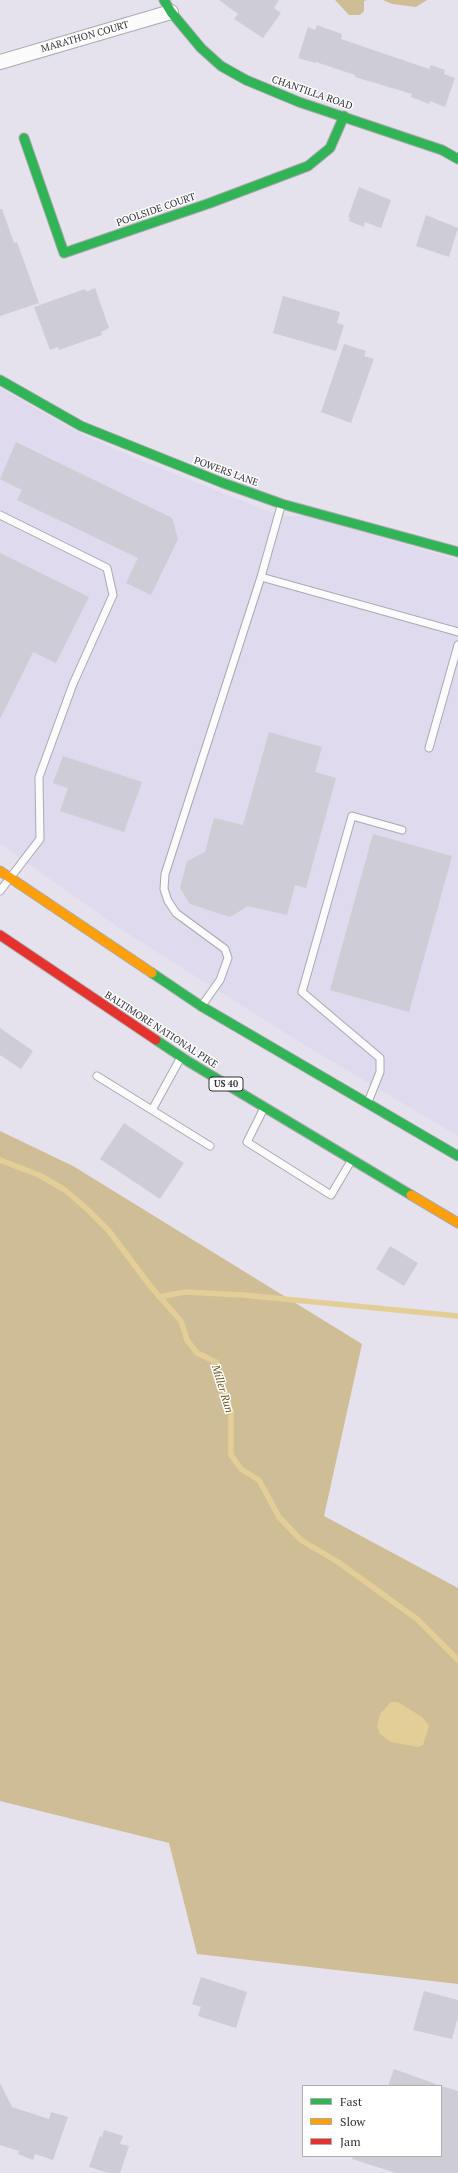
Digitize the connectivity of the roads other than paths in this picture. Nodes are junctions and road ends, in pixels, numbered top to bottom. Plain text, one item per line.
1 (164, 0) edge
2 (171, 12) junction
3 (0, 62) edge
4 (344, 116) junction
5 (24, 138) dead end
6 (458, 159) edge
7 (0, 380) edge
8 (282, 504) junction
9 (0, 516) edge
10 (458, 552) edge
11 (261, 577) junction
12 (458, 632) edge
13 (458, 646) edge
14 (430, 748) dead end
15 (402, 830) dead end
16 (0, 871) edge
17 (10, 878) junction
18 (0, 891) edge
19 (0, 935) edge
20 (201, 1006) junction
21 (181, 1057) junction
22 (97, 1076) dead end
23 (367, 1104) junction
24 (264, 1108) junction
25 (152, 1110) junction
26 (210, 1146) dead end
27 (458, 1156) edge
28 (351, 1160) junction
29 (458, 1223) edge

1 - 2 street, CHANTILLA ROAD
2 - 3 street, MARATHON COURT
2 - 4 street, CHANTILLA ROAD
4 - 5 street, POOLSIDE COURT
4 - 6 street, CHANTILLA ROAD
7 - 8 street, POWERS LANE
8 - 10 street, POWERS LANE
8 - 11 lane
9 - 17 lane
11 - 12 lane
11 - 20 lane
13 - 14 lane
15 - 23 lane
16 - 17 street
17 - 18 lane
17 - 20 street
19 - 21 street, BALTIMORE NATIONAL PIKE / US 40
20 - 23 street
21 - 24 street, BALTIMORE NATIONAL PIKE / US 40
21 - 25 lane
22 - 25 lane
23 - 27 street
24 - 28 street, BALTIMORE NATIONAL PIKE / US 40
24 - 28 lane
25 - 26 lane
28 - 29 street, BALTIMORE NATIONAL PIKE / US 40

